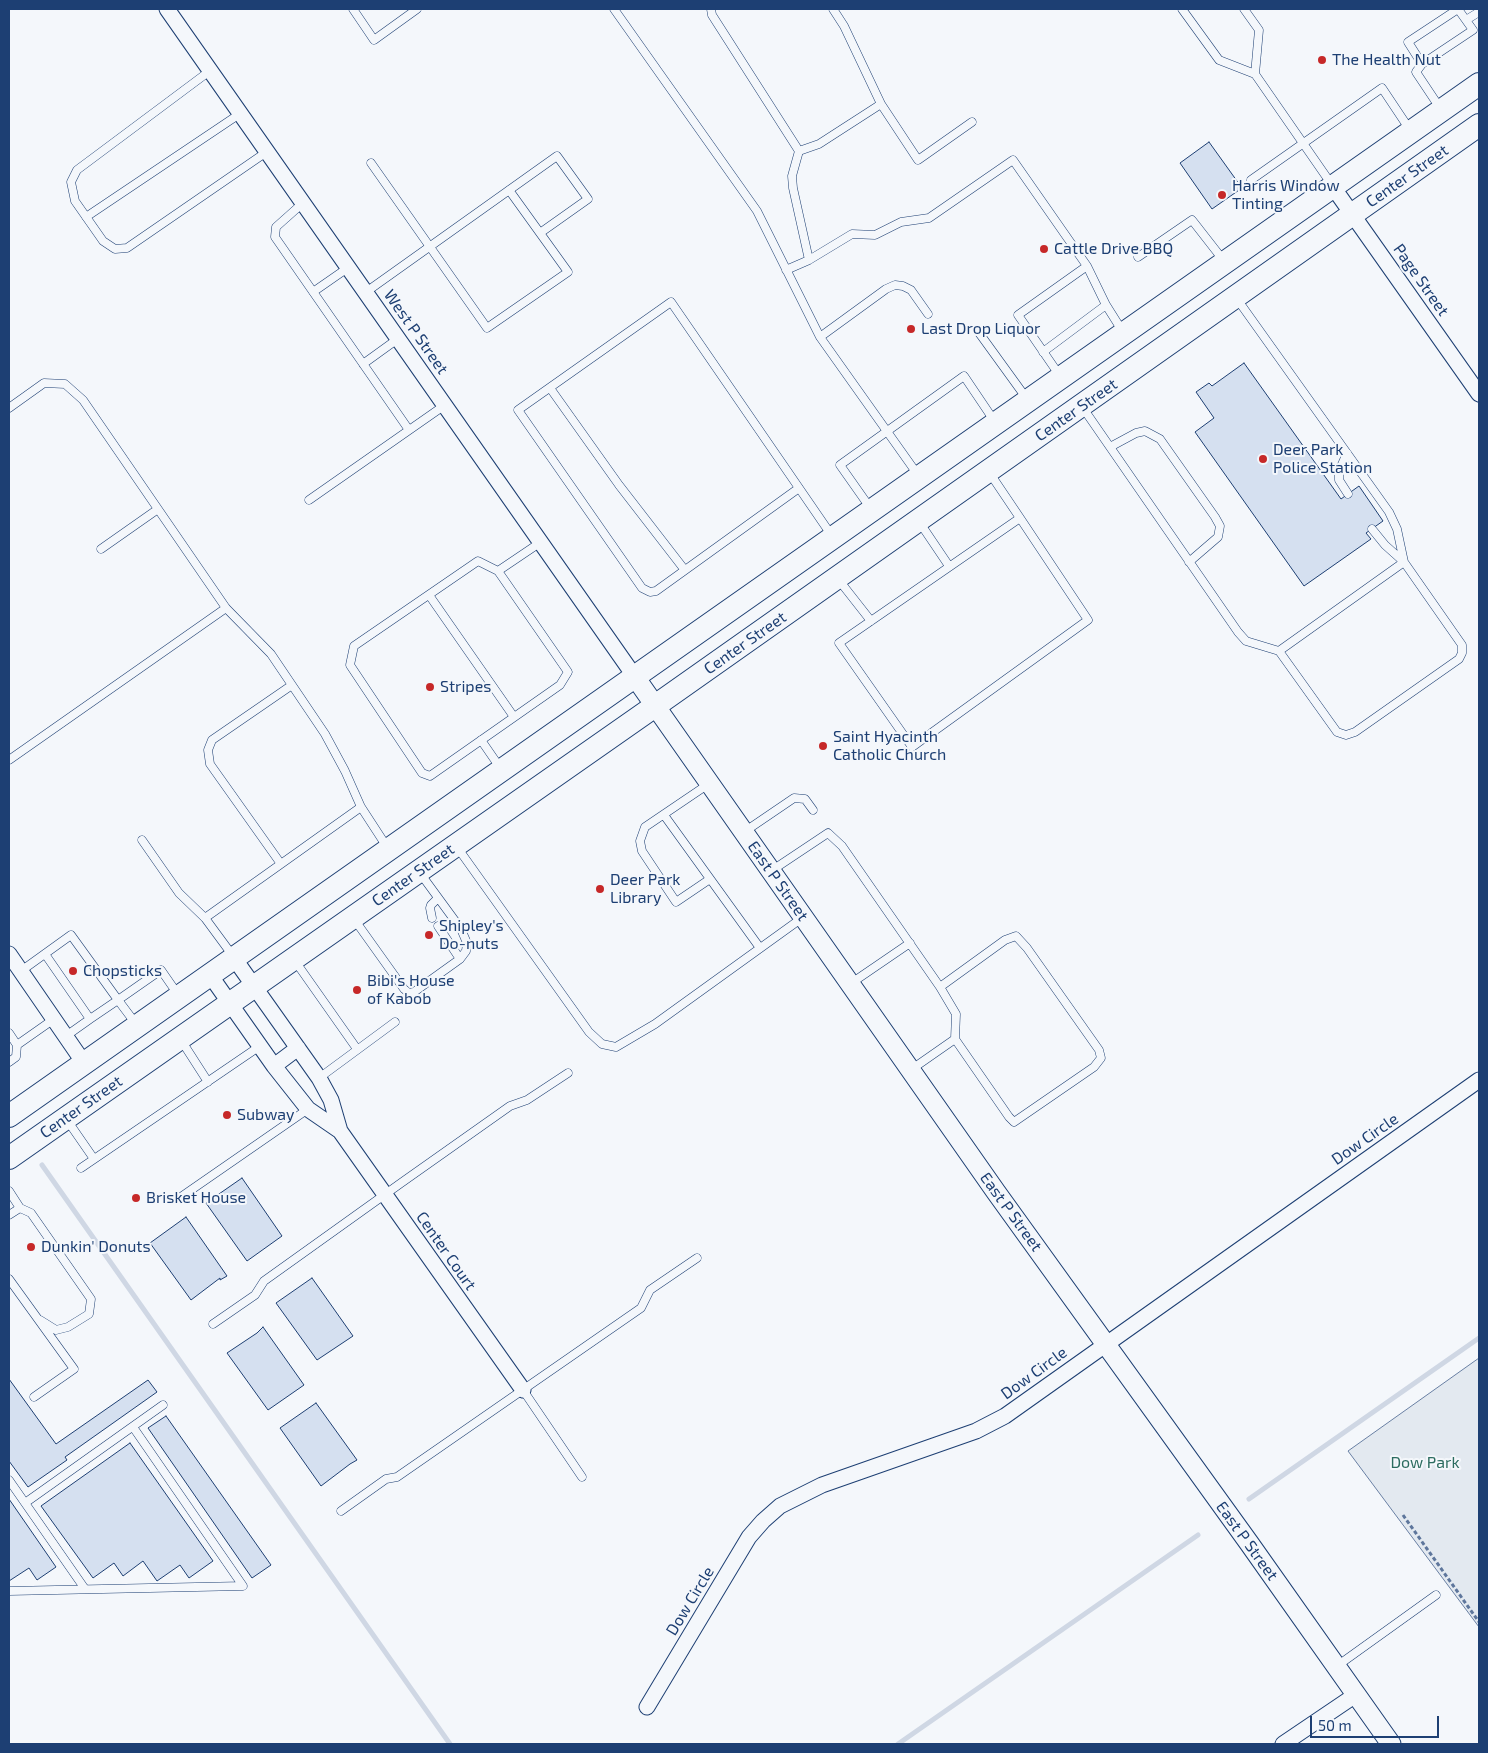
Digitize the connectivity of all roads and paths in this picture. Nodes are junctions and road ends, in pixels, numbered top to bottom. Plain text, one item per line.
1 (167, 9) edge
2 (353, 9) edge
3 (417, 9) edge
4 (614, 9) edge
5 (711, 9) edge
6 (833, 9) edge
7 (1182, 9) edge
8 (1244, 9) edge
9 (1458, 9) edge
10 (1479, 12) edge
11 (1466, 20) junction
12 (1422, 64) junction
13 (210, 70) junction
14 (1255, 74) junction
15 (1479, 84) edge
16 (881, 104) junction
17 (1441, 111) junction
18 (241, 113) junction
19 (972, 122) dead end
20 (1479, 125) edge
21 (1411, 132) junction
22 (1303, 144) junction
23 (268, 151) junction
24 (800, 151) junction
25 (371, 163) dead end
26 (1251, 180) dead end
27 (1333, 186) junction
28 (510, 190) junction
29 (304, 202) junction
30 (1353, 214) junction
31 (86, 217) junction
32 (540, 233) junction
33 (429, 247) junction
34 (1138, 257) dead end
35 (809, 260) junction
36 (1087, 266) junction
37 (1220, 266) junction
38 (349, 267) junction
39 (786, 270) junction
40 (313, 292) junction
41 (366, 292) junction
42 (1235, 297) junction
43 (1106, 305) junction
44 (928, 314) dead end
45 (977, 330) dead end
46 (1121, 336) junction
47 (820, 337) junction
48 (399, 338) junction
49 (1043, 352) junction
50 (363, 364) junction
51 (1138, 366) junction
52 (1061, 377) junction
53 (550, 388) junction
54 (1479, 394) edge
55 (1029, 400) junction
56 (445, 405) junction
57 (1082, 406) junction
58 (9, 408) edge
59 (996, 423) junction
60 (409, 430) junction
61 (887, 431) junction
62 (1110, 447) junction
63 (1347, 453) junction
64 (989, 472) junction
65 (919, 477) junction
66 (799, 488) junction
67 (1348, 494) dead end
68 (309, 500) dead end
69 (940, 506) junction
70 (158, 509) junction
71 (872, 510) junction
72 (1020, 518) junction
73 (919, 521) junction
74 (1372, 529) dead end
75 (541, 542) junction
76 (827, 542) junction
77 (102, 549) dead end
78 (1189, 562) junction
79 (1404, 562) junction
80 (949, 566) junction
81 (684, 569) junction
82 (498, 571) junction
83 (839, 577) junction
84 (429, 595) junction
85 (226, 608) junction
86 (871, 621) junction
87 (1279, 651) junction
88 (635, 677) junction
89 (292, 685) junction
90 (655, 706) junction
91 (514, 717) junction
92 (481, 740) junction
93 (9, 760) edge
94 (502, 770) junction
95 (710, 783) junction
96 (361, 807) junction
97 (813, 810) dead end
98 (664, 815) junction
99 (744, 832) junction
100 (142, 840) dead end
101 (456, 846) junction
102 (389, 849) junction
103 (280, 864) junction
104 (419, 871) junction
105 (771, 871) junction
106 (710, 879) junction
107 (438, 898) junction
108 (353, 917) junction
109 (803, 917) junction
110 (205, 918) junction
111 (432, 918) dead end
112 (438, 926) dead end
113 (910, 943) junction
114 (760, 948) junction
115 (9, 954) edge
116 (45, 954) junction
117 (234, 958) junction
118 (294, 959) junction
119 (460, 959) junction
120 (21, 971) junction
121 (210, 974) junction
122 (850, 984) junction
123 (254, 986) junction
124 (940, 987) junction
125 (179, 996) junction
126 (118, 1000) junction
127 (231, 1003) junction
128 (54, 1019) junction
129 (90, 1019) junction
130 (395, 1022) dead end
131 (137, 1026) junction
132 (9, 1033) edge
133 (66, 1036) junction
134 (179, 1039) junction
135 (955, 1039) junction
136 (17, 1045) junction
137 (260, 1046) junction
138 (298, 1048) junction
139 (357, 1049) junction
140 (9, 1060) edge
141 (84, 1063) junction
142 (274, 1066) junction
143 (911, 1070) junction
144 (568, 1073) dead end
145 (318, 1078) junction
146 (1479, 1080) edge
147 (208, 1082) junction
148 (104, 1092) junction
149 (308, 1109) junction
150 (9, 1116) edge
151 (66, 1118) junction
152 (340, 1132) junction
153 (9, 1158) edge
154 (94, 1159) junction
155 (81, 1168) dead end
156 (9, 1191) edge
157 (385, 1194) junction
158 (178, 1199) dead end
159 (20, 1208) junction
160 (9, 1215) edge
161 (697, 1258) dead end
162 (9, 1279) edge
163 (40, 1320) junction
164 (213, 1324) dead end
165 (1106, 1343) junction
166 (523, 1390) junction
167 (34, 1398) dead end
168 (163, 1406) dead end
169 (133, 1426) junction
170 (582, 1477) dead end
171 (9, 1480) edge
172 (25, 1504) junction
173 (341, 1511) dead end
174 (1403, 1515) dead end
175 (85, 1589) junction
176 (9, 1591) edge
177 (1436, 1595) dead end
178 (1479, 1622) edge
179 (1337, 1666) junction
180 (1357, 1694) junction
181 (647, 1707) dead end
182 (1283, 1744) edge
183 (1391, 1744) edge

1 - 13 street, West P Street
2 - 3 lane
4 - 39 lane
5 - 24 lane
6 - 16 lane
7 - 14 lane
8 - 14 lane
9 - 11 lane
9 - 12 lane
10 - 11 lane
11 - 12 lane
12 - 17 lane
13 - 18 street, West P Street
13 - 31 lane
14 - 22 lane
15 - 17 main road, Center Street
16 - 19 lane
16 - 24 lane
17 - 21 main road, Center Street
18 - 23 street, West P Street
18 - 31 lane
20 - 30 main road, Center Street
21 - 22 lane
21 - 27 main road, Center Street
22 - 26 lane
22 - 27 lane
23 - 29 street, West P Street
23 - 31 lane
24 - 35 lane
25 - 33 lane
27 - 30 street, Page Street
27 - 37 main road, Center Street
28 - 32 lane
28 - 32 lane
28 - 33 lane
29 - 38 street, West P Street
29 - 40 lane
30 - 42 main road, Center Street
30 - 54 street, Page Street
32 - 33 lane
33 - 41 lane
34 - 37 lane
35 - 36 lane
35 - 39 lane
36 - 43 lane
36 - 49 lane
37 - 42 main road
37 - 46 main road, Center Street
38 - 40 lane
38 - 41 street, West P Street
39 - 47 lane
40 - 50 lane
41 - 48 street, West P Street
42 - 51 main road, Center Street
42 - 63 lane
43 - 46 lane
43 - 49 lane
44 - 47 lane
45 - 55 lane
46 - 51 main road
46 - 52 main road, Center Street
47 - 61 lane
48 - 50 lane
48 - 56 street, West P Street
49 - 52 lane
50 - 60 lane
51 - 57 main road, Center Street
52 - 55 main road, Center Street
52 - 57 main road
53 - 66 lane
53 - 81 lane
53 - 81 lane
55 - 59 main road, Center Street
56 - 60 lane
56 - 75 street, West P Street
57 - 62 lane
57 - 64 main road, Center Street
58 - 70 lane
59 - 61 lane
59 - 65 main road, Center Street
60 - 68 lane
61 - 65 lane
61 - 71 lane
62 - 78 lane
62 - 78 lane
63 - 67 lane
63 - 79 lane
64 - 69 main road, Center Street
64 - 72 lane
65 - 69 main road
65 - 71 main road, Center Street
66 - 76 lane
66 - 81 lane
69 - 73 main road, Center Street
70 - 77 lane
70 - 85 lane
71 - 76 main road, Center Street
72 - 80 lane
72 - 86 lane
73 - 80 lane
73 - 83 main road, Center Street
74 - 79 lane
75 - 82 lane
75 - 88 street, West P Street
76 - 83 main road
76 - 88 main road, Center Street
78 - 87 lane
79 - 87 lane
79 - 87 lane
80 - 86 lane
82 - 84 lane
82 - 91 lane
83 - 86 lane
83 - 90 main road, Center Street
84 - 91 lane
84 - 92 lane
85 - 89 lane
85 - 93 lane
88 - 90 street, East P Street
88 - 94 main road, Center Street
89 - 96 lane
89 - 103 lane
90 - 95 street, East P Street
90 - 101 main road, Center Street
91 - 92 lane
92 - 94 lane
94 - 102 main road, Center Street
95 - 98 lane
95 - 99 street, East P Street
96 - 102 lane
96 - 103 lane
97 - 99 lane
98 - 106 lane
98 - 106 lane
99 - 105 street, East P Street
100 - 110 lane
101 - 104 main road, Center Street
101 - 114 lane
102 - 117 main road, Center Street
103 - 110 lane
104 - 107 lane
104 - 108 main road, Center Street
105 - 109 street, East P Street
105 - 113 lane
106 - 114 lane
107 - 111 lane
107 - 119 lane
108 - 118 main road, Center Street
108 - 119 lane
109 - 114 lane
109 - 122 street, East P Street
110 - 117 lane
112 - 119 lane
113 - 122 lane
113 - 124 lane
115 - 120 street
116 - 120 lane
116 - 126 lane
116 - 129 lane
117 - 121 main road, Center Street
117 - 123 street, Center Court
118 - 123 main road, Center Street
118 - 139 lane
120 - 128 street
121 - 125 main road, Center Street
121 - 127 street, Center Court
122 - 143 street, East P Street
123 - 127 main road, Center Street
123 - 138 street, Center Court
124 - 135 lane
124 - 135 lane
125 - 126 lane
125 - 131 main road, Center Street
126 - 129 lane
126 - 131 lane
127 - 134 main road, Center Street
127 - 137 street, Center Court
128 - 133 street
128 - 136 lane
129 - 133 lane
130 - 139 lane
131 - 141 main road, Center Street
132 - 136 lane
133 - 141 street
134 - 147 lane
134 - 148 main road, Center Street
135 - 143 lane
136 - 140 lane
137 - 142 street, Center Court
137 - 147 lane
138 - 142 street
138 - 145 street, Center Court
139 - 145 lane
141 - 148 main road
141 - 150 main road, Center Street
142 - 149 street, Center Court
143 - 165 street, East P Street
144 - 157 lane
145 - 152 street, Center Court
146 - 165 street, Dow Circle
147 - 154 lane
148 - 151 main road, Center Street
149 - 152 street, Center Court
149 - 158 lane
151 - 153 main road, Center Street
151 - 154 lane
152 - 157 street, Center Court
154 - 155 lane
156 - 159 lane
157 - 164 lane
157 - 166 street, Center Court
159 - 160 lane
159 - 163 lane
161 - 166 lane
162 - 163 lane
163 - 167 lane
165 - 179 street, East P Street
165 - 181 street, Dow Circle
166 - 170 lane
166 - 173 lane
168 - 169 lane
169 - 172 lane
169 - 175 lane
171 - 172 lane
172 - 175 lane
174 - 178 path
175 - 176 lane
177 - 179 lane
179 - 180 street, East P Street
180 - 182 street
180 - 183 street, East P Street

